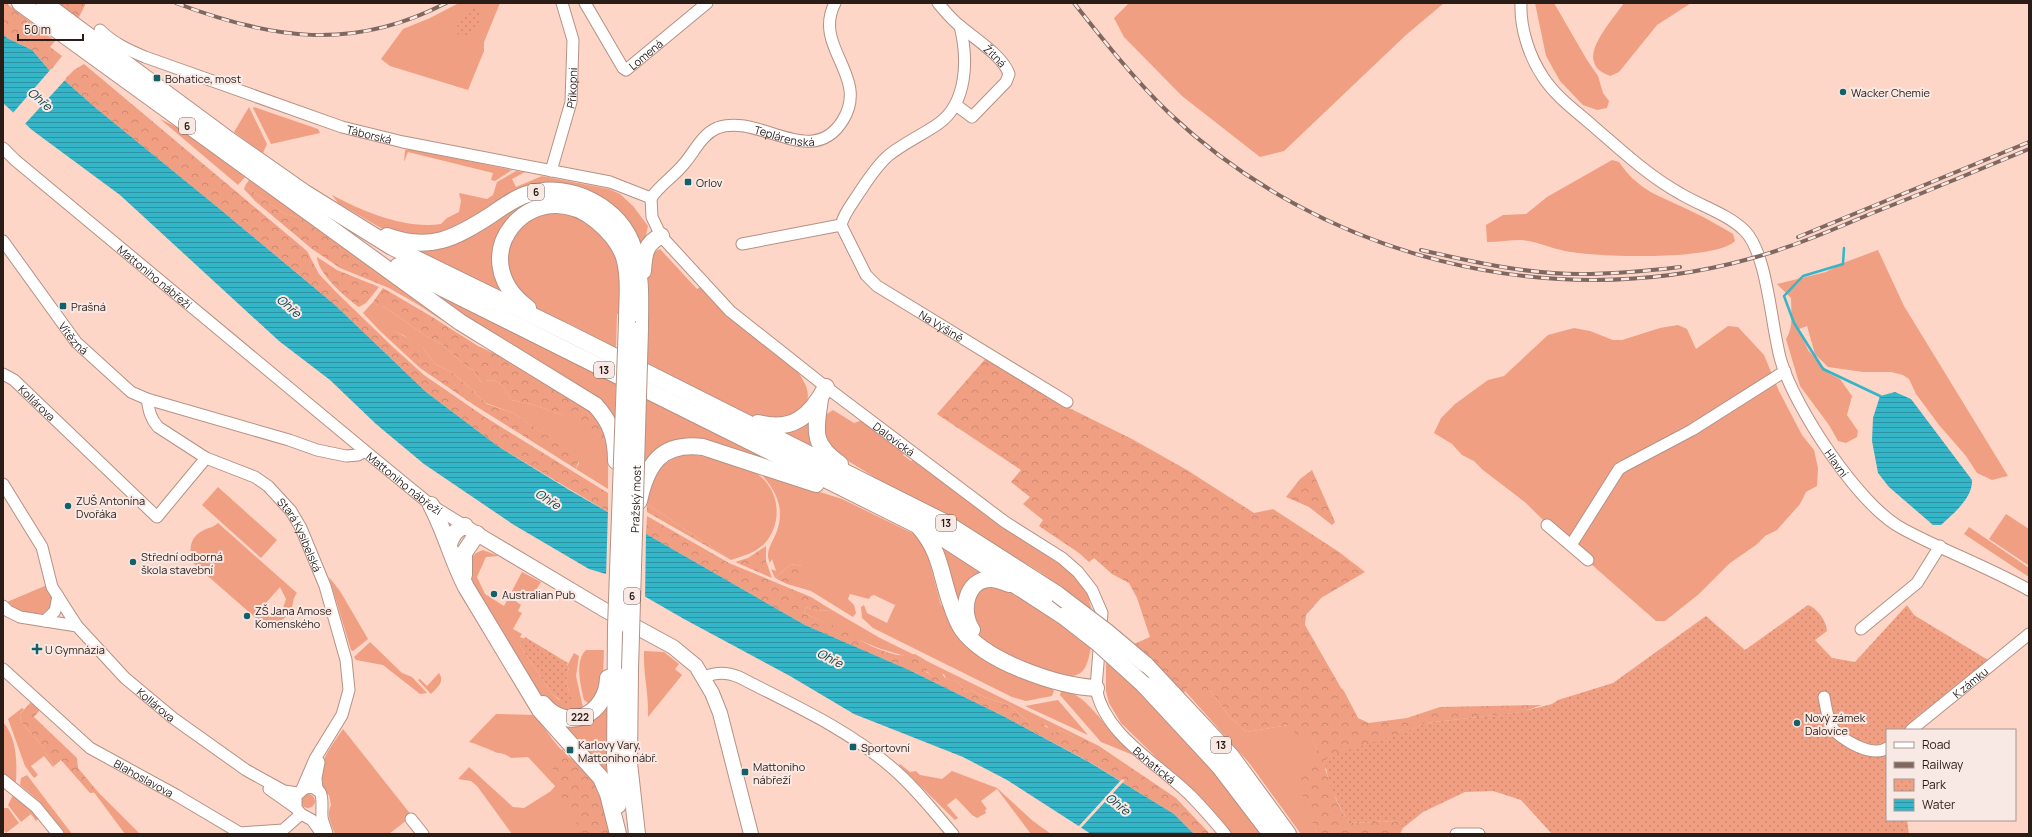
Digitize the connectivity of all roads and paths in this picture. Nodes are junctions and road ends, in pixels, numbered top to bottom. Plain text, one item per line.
1 (20, 3) edge
2 (44, 3) edge
3 (562, 3) edge
4 (585, 3) edge
5 (706, 3) edge
6 (835, 3) edge
7 (938, 3) edge
8 (1521, 3) edge
9 (960, 26) junction
10 (100, 30) dead end
11 (956, 105) junction
12 (3, 148) edge
13 (551, 171) junction
14 (651, 198) junction
15 (348, 221) junction
16 (841, 225) junction
17 (661, 236) junction
18 (3, 241) edge
19 (742, 244) dead end
20 (357, 246) junction
21 (633, 325) junction
22 (566, 332) junction
23 (1785, 371) junction
24 (3, 374) edge
25 (823, 393) junction
26 (148, 399) junction
27 (1067, 402) dead end
28 (726, 413) junction
29 (365, 451) junction
30 (206, 458) junction
31 (867, 483) junction
32 (3, 484) edge
33 (850, 493) junction
34 (431, 505) junction
35 (621, 510) junction
36 (634, 523) junction
37 (1547, 525) dead end
38 (918, 526) junction
39 (471, 530) junction
40 (450, 544) junction
41 (1571, 545) junction
42 (1940, 546) junction
43 (1588, 560) dead end
44 (466, 587) junction
45 (1021, 587) junction
46 (2029, 590) edge
47 (58, 596) junction
48 (5, 611) edge
49 (45, 621) junction
50 (77, 626) junction
51 (1861, 629) dead end
52 (2029, 634) edge
53 (994, 655) junction
54 (618, 667) junction
55 (3, 669) edge
56 (704, 677) junction
57 (1096, 688) junction
58 (528, 689) junction
59 (1824, 696) dead end
60 (1912, 729) edge
61 (330, 737) junction
62 (1886, 749) edge
63 (246, 770) junction
64 (3, 780) edge
65 (317, 790) junction
66 (300, 791) junction
67 (323, 806) junction
68 (301, 813) junction
69 (411, 819) dead end
70 (58, 834) edge
71 (322, 834) edge
72 (327, 834) edge
73 (423, 834) edge
74 (618, 834) edge
75 (622, 834) edge
76 (637, 834) edge
77 (751, 834) edge
78 (953, 834) edge
79 (1225, 834) edge
80 (1271, 834) edge
81 (1288, 834) edge
82 (1456, 834) edge
83 (1478, 834) edge

1 - 20 highway, 6
2 - 15 highway, 6
3 - 13 street, Příkopní
4 - 5 street, Lomená
6 - 14 street, Teplárenská
7 - 9 street, Žitná
8 - 23 street, Hlavní
9 - 11 street
9 - 11 street, Žitná
10 - 13 street, Táborská
11 - 16 street
12 - 29 street, Mattoniho nábřeží
13 - 14 street, Táborská
14 - 17 street, Dalovická
15 - 21 highway, 6
15 - 22 highway, 13
16 - 19 street
16 - 27 street, Na Výšině
17 - 21 highway
17 - 25 street, Dalovická
18 - 26 street, Vítězná
20 - 33 highway, 13
20 - 35 highway, 6, bridge
21 - 22 highway, 6
21 - 35 highway, Pražský most / 6, bridge
21 - 36 highway, Pražský most / 6, bridge
22 - 28 highway, 13
23 - 41 street
23 - 42 street, Hlavní
24 - 30 street, Kollárova
25 - 28 highway
25 - 31 highway
25 - 57 street, Dalovická
26 - 29 street
26 - 30 street, Stará Kysibelská
28 - 31 highway, 13
29 - 34 street, Mattoniho nábřeží
30 - 61 street, Stará Kysibelská
31 - 81 highway, 13, bridge
32 - 47 street, Kollárova
33 - 36 highway, bridge
33 - 38 highway, 13
34 - 39 street, Mattoniho nábřeží
34 - 40 highway
35 - 54 highway, Pražský most / 6, bridge
36 - 54 highway, Pražský most / 6, bridge
37 - 41 street
38 - 45 highway, 13
38 - 53 highway
39 - 40 highway
39 - 44 highway, 222
39 - 56 main road, Mattoniho nábřeží
40 - 44 highway
41 - 43 street
42 - 46 street, Hlavní
42 - 51 street
44 - 58 highway, 222
45 - 53 highway
45 - 80 highway, 13, bridge
47 - 49 street
47 - 50 street, Kollárova
48 - 49 street
49 - 50 street
50 - 63 street, Kollárova
52 - 60 street, K zámku
53 - 57 highway
54 - 58 highway, 222
54 - 75 highway, 6
54 - 76 highway, 6
55 - 68 street, Blahoslavova
56 - 77 main road, Mattoniho nábřeží
56 - 78 street
57 - 79 street, Bohatická
58 - 74 highway
59 - 62 street
61 - 65 street, Stará Kysibelská
61 - 66 street, Stará Kysibelská
63 - 66 street, Kollárova
63 - 68 street, Kollárova
64 - 70 street
65 - 66 street
65 - 67 street, Stará Kysibelská
66 - 68 street, Stará Kysibelská
67 - 68 street
67 - 72 street, Stará Kysibelská
68 - 71 street
69 - 73 street
82 - 83 street

